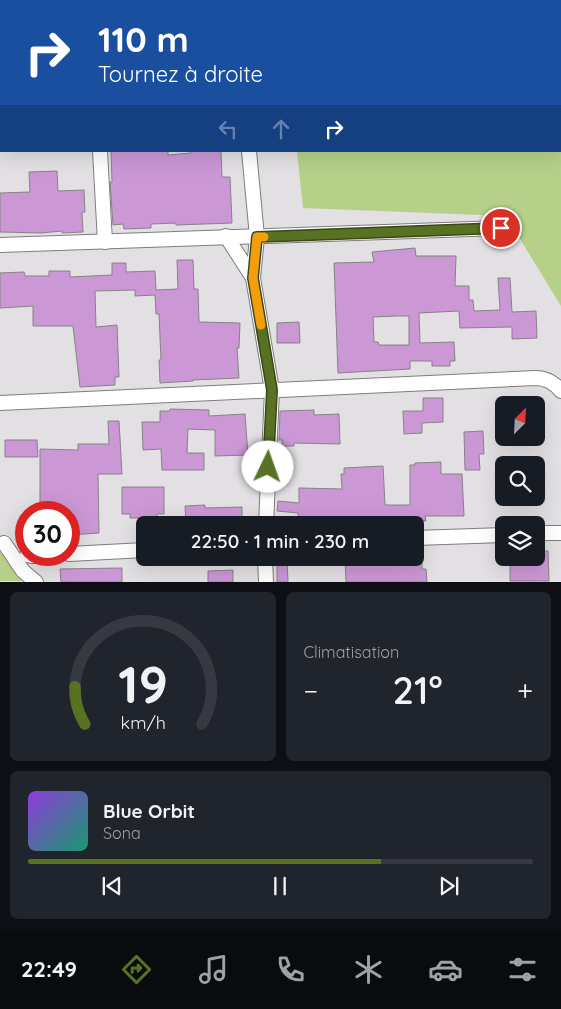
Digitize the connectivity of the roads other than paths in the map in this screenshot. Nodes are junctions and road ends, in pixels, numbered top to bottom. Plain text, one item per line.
1 (100, 152) edge
2 (249, 152) edge
3 (501, 228) dead end
4 (226, 236) junction
5 (257, 237) junction
6 (105, 242) junction
7 (0, 245) edge
8 (253, 278) junction
9 (272, 390) junction
10 (561, 391) edge
11 (0, 403) edge
12 (266, 516) edge
13 (561, 532) edge
14 (545, 533) edge
15 (495, 535) edge
16 (424, 538) edge
17 (2, 540) edge
18 (136, 550) edge
19 (15, 551) edge
20 (80, 553) edge
21 (265, 566) edge
22 (36, 582) edge
23 (266, 582) edge

1 - 6 street
2 - 5 street
3 - 5 street
4 - 5 street
4 - 6 street
4 - 8 street
5 - 8 street
6 - 7 street
8 - 9 street
9 - 10 street
9 - 11 street
9 - 12 street
13 - 14 street
15 - 16 street
17 - 19 street
17 - 22 street
18 - 20 street
21 - 23 street

